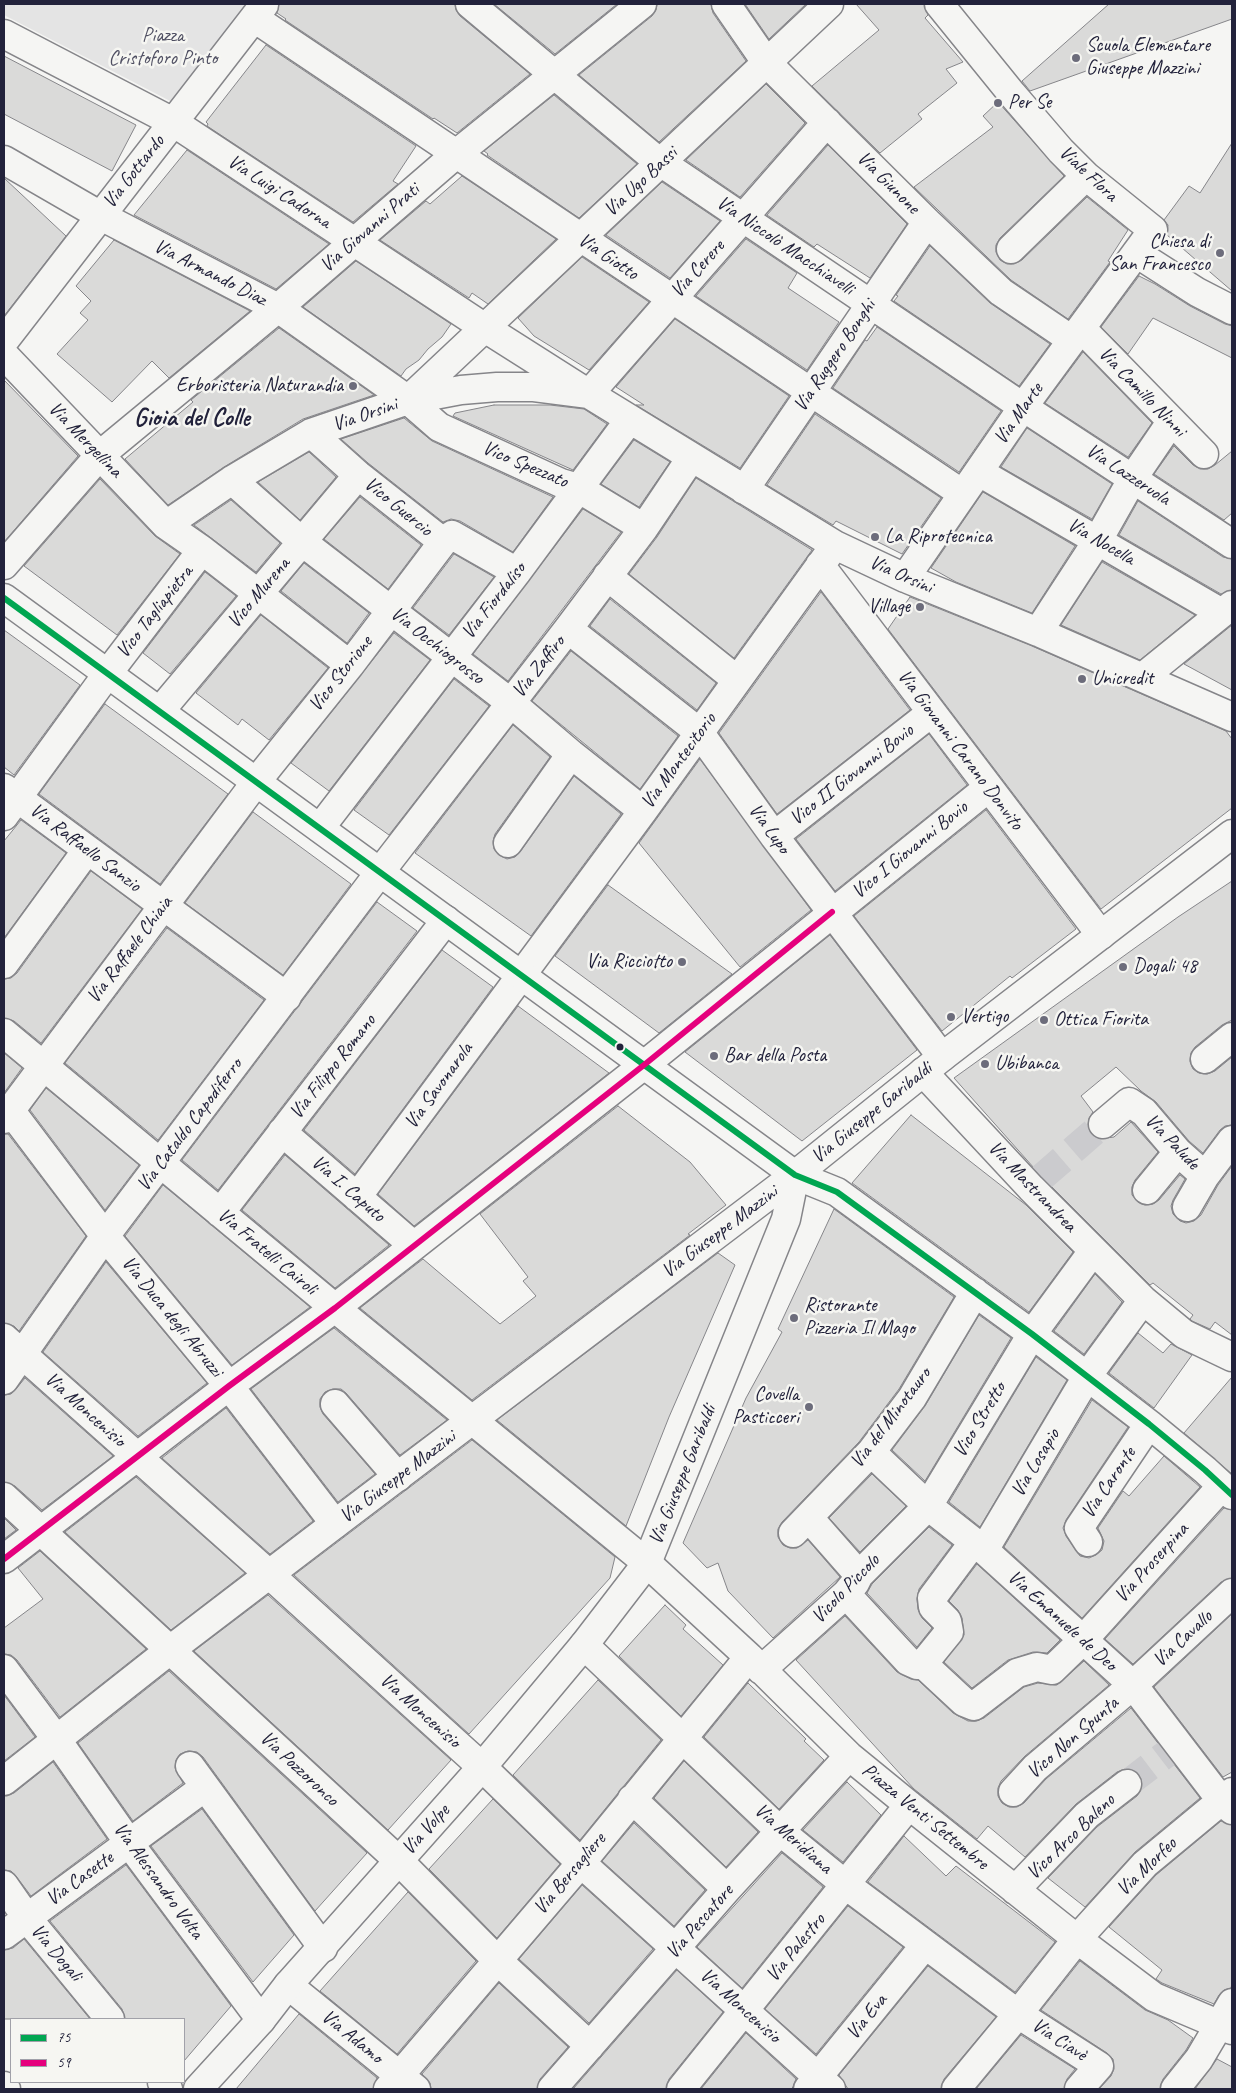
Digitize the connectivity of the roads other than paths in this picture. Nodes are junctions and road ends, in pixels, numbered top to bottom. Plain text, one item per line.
1 (470, 4) edge
2 (642, 4) edge
3 (726, 4) edge
4 (829, 4) edge
5 (939, 4) edge
6 (260, 11) edge
7 (4, 34) edge
8 (766, 62) junction
9 (554, 76) junction
10 (173, 122) junction
11 (827, 122) junction
12 (456, 155) junction
13 (4, 160) edge
14 (662, 163) junction
15 (1086, 176) junction
16 (101, 216) junction
17 (743, 218) junction
18 (927, 222) junction
19 (581, 239) junction
20 (354, 241) junction
21 (1012, 249) dead end
22 (1136, 253) junction
23 (671, 299) junction
24 (870, 304) junction
25 (278, 308) junction
26 (1232, 310) edge
27 (485, 328) junction
28 (1076, 334) junction
29 (4, 341) edge
30 (4, 355) edge
31 (810, 392) junction
32 (589, 394) junction
33 (408, 400) junction
34 (1023, 407) junction
35 (630, 419) junction
36 (1171, 422) junction
37 (311, 433) junction
38 (1204, 454) dead end
39 (100, 455) junction
40 (692, 458) junction
41 (979, 472) junction
42 (358, 475) junction
43 (1134, 478) junction
44 (232, 480) junction
45 (578, 488) junction
46 (744, 490) junction
47 (963, 494) junction
48 (166, 525) junction
49 (644, 528) junction
50 (1098, 540) junction
51 (301, 541) junction
52 (443, 542) junction
53 (1232, 544) edge
54 (202, 550) junction
55 (827, 555) junction
56 (4, 565) edge
57 (517, 572) junction
58 (607, 576) junction
59 (906, 578) junction
60 (258, 593) junction
61 (4, 598) edge
62 (390, 609) junction
63 (1227, 609) edge
64 (568, 629) junction
65 (1038, 632) junction
66 (451, 656) junction
67 (350, 664) junction
68 (108, 673) junction
69 (1143, 677) junction
70 (737, 680) junction
71 (511, 703) junction
72 (160, 711) junction
73 (931, 713) junction
74 (1231, 715) edge
75 (699, 732) junction
76 (571, 754) junction
77 (256, 782) junction
78 (988, 788) junction
79 (8, 801) edge
80 (643, 811) junction
81 (320, 828) junction
82 (1232, 834) edge
83 (774, 836) junction
84 (508, 843) dead end
85 (87, 850) junction
86 (380, 872) junction
87 (163, 906) junction
88 (832, 912) junction
89 (446, 920) junction
90 (1101, 935) junction
91 (4, 964) edge
92 (521, 975) junction
93 (287, 997) junction
94 (4, 1033) edge
95 (1232, 1037) edge
96 (1205, 1058) dead end
97 (932, 1064) junction
98 (644, 1065) junction
99 (43, 1066) junction
100 (7, 1114) edge
101 (1103, 1124) tunnel mouth
102 (282, 1132) junction
103 (1232, 1140) edge
104 (1178, 1152) junction
105 (160, 1164) junction
106 (795, 1175) junction
107 (1204, 1176) junction
108 (1147, 1190) dead end
109 (357, 1197) junction
110 (1186, 1207) dead end
111 (220, 1213) junction
112 (106, 1236) junction
113 (413, 1245) junction
114 (1093, 1251) junction
115 (975, 1292) junction
116 (1143, 1300) junction
117 (335, 1308) junction
118 (1032, 1334) junction
119 (13, 1346) edge
120 (1232, 1357) edge
121 (1088, 1376) junction
122 (4, 1380) edge
123 (229, 1386) junction
124 (335, 1404) dead end
125 (473, 1420) junction
126 (1149, 1424) junction
127 (871, 1452) junction
128 (138, 1457) junction
129 (398, 1477) junction
130 (1227, 1491) edge
131 (4, 1497) edge
132 (928, 1506) junction
133 (334, 1524) junction
134 (41, 1531) junction
135 (1088, 1542) dead end
136 (978, 1546) junction
137 (4, 1559) edge
138 (647, 1563) junction
139 (270, 1575) junction
140 (852, 1584) junction
141 (1232, 1594) edge
142 (1083, 1640) junction
143 (584, 1646) junction
144 (170, 1650) junction
145 (755, 1664) junction
146 (922, 1664) junction
147 (4, 1669) edge
148 (1133, 1685) junction
149 (683, 1738) junction
150 (57, 1740) junction
151 (849, 1756) junction
152 (482, 1767) junction
153 (4, 1781) edge
154 (1127, 1784) tunnel mouth
155 (1013, 1792) dead end
156 (632, 1799) junction
157 (1229, 1801) edge
158 (909, 1806) junction
159 (782, 1832) junction
160 (129, 1843) junction
161 (398, 1861) junction
162 (581, 1863) junction
163 (4, 1885) edge
164 (846, 1885) junction
165 (727, 1889) junction
166 (1016, 1890) junction
167 (27, 1918) junction
168 (4, 1935) edge
169 (1077, 1939) junction
170 (925, 1944) junction
171 (323, 1948) junction
172 (676, 1948) junction
173 (497, 1960) junction
174 (288, 1985) junction
175 (745, 2010) junction
176 (1018, 2014) junction
177 (109, 2018) edge
178 (261, 2020) junction
179 (1228, 2020) edge
180 (590, 2046) junction
181 (402, 2085) edge
182 (819, 2085) edge
183 (4, 2086) edge
184 (6, 2089) edge
185 (198, 2089) edge
186 (552, 2089) edge
187 (681, 2089) edge
188 (956, 2089) edge
189 (1079, 2089) edge
190 (1175, 2089) edge

1 - 9 street, Via Niccolò Macchiavelli
2 - 9 street, Via Giovanni Prati
3 - 8 street, Via Giunone
4 - 8 street, Via Ugo Bassi
5 - 15 street, Viale Flora
6 - 10 street, Via Gottardo
6 - 12 street, Via Giotto
7 - 10 street
8 - 11 street, Via Giunone
8 - 14 street, Via Ugo Bassi
9 - 12 street, Via Giovanni Prati
9 - 14 street, Via Niccolò Macchiavelli
10 - 16 street, Via Gottardo
10 - 20 street, Via Luigi Cadorna
11 - 17 street, Via Cerere
11 - 18 street, Via Giunone
12 - 19 street, Via Giotto
12 - 20 street, Via Giovanni Prati
13 - 16 street, Via Armando Diaz
14 - 17 street, Via Niccolò Macchiavelli
14 - 19 street, Via Ugo Bassi
15 - 21 street
15 - 22 street, Viale Flora
16 - 25 street, Via Armando Diaz
16 - 29 street, Via Gottardo
17 - 23 street, Via Cerere
17 - 24 street, Via Niccolò Macchiavelli
18 - 24 street, Via Ruggero Bonghi
18 - 28 street, Via Giunone
19 - 23 street, Via Giotto
19 - 27 street, Via Ugo Bassi
20 - 25 street, Via Giovanni Prati
20 - 27 street, Via Luigi Cadorna
22 - 26 street
22 - 28 street, Via Marte
23 - 31 street, Via Giotto
23 - 32 street, Via Cerere
24 - 31 street, Via Ruggero Bonghi
24 - 34 street, Via Niccolò Macchiavelli
25 - 33 street, Via Armando Diaz
25 - 39 street, Via Giovanni Prati
27 - 32 street, Via Orsini
27 - 33 street, Via Ugo Bassi
28 - 34 street, Via Marte
28 - 36 street, Via Camillo Ninni
30 - 39 street, Via Mergellina
31 - 46 street, Via Ruggero Bonghi
31 - 47 street, Via Giotto
32 - 33 street, Via Orsini
32 - 35 street, Via Orsini
33 - 37 street, Via Orsini
33 - 45 street, Vico Spezzato
34 - 41 street, Via Marte
34 - 43 street, Via Lazzeruola
35 - 40 street, Via Orsini
35 - 45 street, Via Fiordaliso
36 - 38 street, Via Camillo Ninni
36 - 43 street
37 - 42 street, Vico Guercio
37 - 44 street, Via Orsini
39 - 48 street, Via Mergellina
39 - 56 street, Via Giovanni Prati
40 - 46 street, Via Orsini
40 - 49 street, Via Zaffiro
41 - 47 street, Via Marte
41 - 50 street, Via Nocella
42 - 51 street, Vico Murena
42 - 52 street, Vico Guercio
43 - 50 street
43 - 53 street, Via Lazzeruola
44 - 48 street, Via Orsini
44 - 51 street, Via Occhiogrosso
45 - 49 street, Vico Spezzato
45 - 57 street, Via Fiordaliso
46 - 55 street, Via Orsini
47 - 59 street, Via Marte
48 - 54 street, Via Mergellina
49 - 58 street, Via Zaffiro
50 - 63 street, Via Nocella
50 - 65 street
51 - 60 street, Vico Murena
51 - 62 street, Via Occhiogrosso
52 - 57 street, Vico Guercio
52 - 62 street, Vico Storione
54 - 60 street, Via Mergellina
54 - 68 street, Vico Tagliapietra
55 - 59 street, Via Orsini
55 - 70 street, Via Montecitorio
55 - 73 street, Via Giovanni Carano Donvito
57 - 66 street, Via Fiordaliso
58 - 64 street, Via Zaffiro
58 - 70 street
59 - 65 street, Via Orsini
60 - 67 street, Via Mergellina
60 - 72 street, Vico Murena
61 - 68 street
62 - 66 street, Via Occhiogrosso
62 - 67 street, Vico Storione
63 - 69 street
64 - 71 street, Via Zaffiro
64 - 75 street, Via Lupo
65 - 69 street, Via Orsini
66 - 71 street, Via Occhiogrosso
66 - 81 street, Via Fiordaliso
67 - 77 street, Vico Storione
68 - 72 street
68 - 79 street, Vico Tagliapietra
69 - 74 street, Via Orsini
70 - 75 street, Via Montecitorio
71 - 76 street, Via Occhiogrosso
71 - 86 street, Via Zaffiro
72 - 77 street
73 - 78 street, Via Giovanni Carano Donvito
73 - 83 street, Vico II Giovanni Bovio
75 - 80 street, Via Montecitorio
75 - 83 street, Via Lupo
76 - 80 street, Via Occhiogrosso
76 - 84 street
77 - 81 street
77 - 87 street, Via Raffaele Chiaia
78 - 88 street, Vico I Giovanni Bovio
78 - 90 street, Via Giovanni Carano Donvito
79 - 85 street, Via Raffaello Sanzio
80 - 92 street, Via Montecitorio
81 - 86 street
82 - 90 street, Via Giuseppe Garibaldi
83 - 88 street, Via Lupo
85 - 87 street, Via Raffaello Sanzio
85 - 91 street
86 - 89 street
86 - 93 street, Via Cataldo Capodiferro
87 - 93 street, Via Raffaello Sanzio
87 - 99 street, Via Raffaele Chiaia
88 - 97 street, Via Lupo
88 - 98 street, Vico I Giovanni Bovio
89 - 92 street
89 - 102 street, Via Filippo Romano
90 - 97 street, Via Giuseppe Garibaldi
92 - 98 street
92 - 109 street, Via Savonarola
93 - 105 street, Via Cataldo Capodiferro
94 - 99 street, Via Fratelli Cairoli
95 - 96 street
97 - 106 street, Via Giuseppe Garibaldi
97 - 114 street, Via Mastrandrea
98 - 106 street
98 - 113 street, Vico I Giovanni Bovio
99 - 100 street, Via Raffaele Chiaia
99 - 105 street, Via Fratelli Cairoli
100 - 112 street, Via Duca degli Abruzzi
101 - 104 street, Via Palude
102 - 109 street, Via I. Caputo
102 - 111 street, Via Filippo Romano
103 - 107 street, Via Palude
104 - 107 street, Via Palude
104 - 108 street
105 - 111 street, Via Fratelli Cairoli
105 - 112 street, Via Cataldo Capodiferro
106 - 115 street
106 - 125 street, Via Giuseppe Mazzini
106 - 138 street, Via Giuseppe Garibaldi
107 - 110 street
109 - 113 street, Via I. Caputo
111 - 117 street, Via Fratelli Cairoli
112 - 119 street, Via Cataldo Capodiferro
112 - 123 street, Via Duca degli Abruzzi
113 - 117 street, Vico I Giovanni Bovio
114 - 116 street, Via Mastrandrea
114 - 118 street, Vico Stretto
115 - 118 street
115 - 127 street, Via del Minotauro
116 - 120 street, Via Mastrandrea
116 - 121 street, Via Losapio
117 - 123 street, Vico I Giovanni Bovio
117 - 125 street, Via Fratelli Cairoli
118 - 121 street
118 - 132 street, Vico Stretto
119 - 122 street, Via Cataldo Capodiferro
119 - 128 street, Via Moncenisio
121 - 126 street
121 - 136 street, Via Losapio
123 - 128 street, Vico I Giovanni Bovio
123 - 133 street, Via Duca degli Abruzzi
124 - 129 street
125 - 129 street, Via Giuseppe Mazzini
125 - 138 street, Via Fratelli Cairoli
126 - 130 street
126 - 135 street, Via Caronte
127 - 132 street, Via Emanuele de Deo
127 - 140 street, Via del Minotauro
128 - 134 street, Vico I Giovanni Bovio
128 - 139 street, Via Moncenisio
129 - 133 street, Via Giuseppe Mazzini
130 - 142 street, Via Proserpina
131 - 134 street, Via Pozzoronco
132 - 136 street, Via Emanuele de Deo
132 - 140 street, Vicolo Piccolo
133 - 139 street, Via Giuseppe Mazzini
134 - 137 street, Vico I Giovanni Bovio
134 - 144 street, Via Pozzoronco
136 - 142 street, Via Emanuele de Deo
136 - 146 street, Via Losapio
138 - 143 street, Via Volpe
138 - 145 street, Piazza Venti Settembre
139 - 144 street, Via Giuseppe Mazzini
139 - 152 street, Via Moncenisio
140 - 145 street, Vicolo Piccolo
140 - 146 street
141 - 148 street, Via Cavallo
142 - 146 street, Via Proserpina
142 - 148 street, Via Emanuele de Deo
143 - 149 street, Via Meridiana
143 - 152 street, Via Volpe
144 - 150 street, Via Giuseppe Mazzini
144 - 161 street, Via Pozzoronco
145 - 149 street, Via Bersagliere
145 - 151 street, Piazza Venti Settembre
147 - 150 street, Via Alessandro Volta
148 - 155 street, Vico Non Spunta
148 - 157 street, Via Emanuele de Deo
149 - 156 street, Via Bersagliere
149 - 159 street, Via Meridiana
150 - 153 street, Via Giuseppe Mazzini
150 - 160 street, Via Alessandro Volta
151 - 158 street, Piazza Venti Settembre
151 - 159 street, Via Pescatore
152 - 161 street, Via Volpe
152 - 162 street, Via Moncenisio
154 - 166 street, Vico Arco Baleno
156 - 162 street, Via Bersagliere
156 - 165 street
157 - 169 street, Via Morfeo
158 - 164 street, Via Palestro
158 - 166 street, Piazza Venti Settembre
159 - 164 street, Via Meridiana
159 - 165 street, Via Pescatore
160 - 167 street, Via Casette
160 - 171 street, Via Casette
160 - 178 street, Via Alessandro Volta
161 - 171 street, Via Volpe
161 - 173 street, Via Pozzoronco
162 - 172 street, Via Moncenisio
162 - 173 street, Via Bersagliere
163 - 167 street, Via Dogali
164 - 170 street, Via Meridiana
164 - 175 street, Via Palestro
165 - 172 street, Via Pescatore
166 - 169 street, Piazza Venti Settembre
167 - 168 street, Via Casette
167 - 177 street, Via Dogali
169 - 176 street, Via Morfeo
169 - 179 street, Piazza Venti Settembre
170 - 176 street, Via Meridiana
170 - 182 street, Via Eva
171 - 174 street, Via Volpe
172 - 175 street, Via Moncenisio
172 - 180 street, Via Pescatore
173 - 180 street, Via Pozzoronco
173 - 181 street, Via Bersagliere
174 - 178 street, Via Volpe
174 - 181 street, Via Adamo
175 - 182 street, Via Moncenisio
175 - 187 street, Via Palestro
176 - 188 street, Via Morfeo
176 - 189 street, Via Ciavè
178 - 185 street, Via Volpe
179 - 190 street
180 - 186 street, Via Pescatore
183 - 184 street

